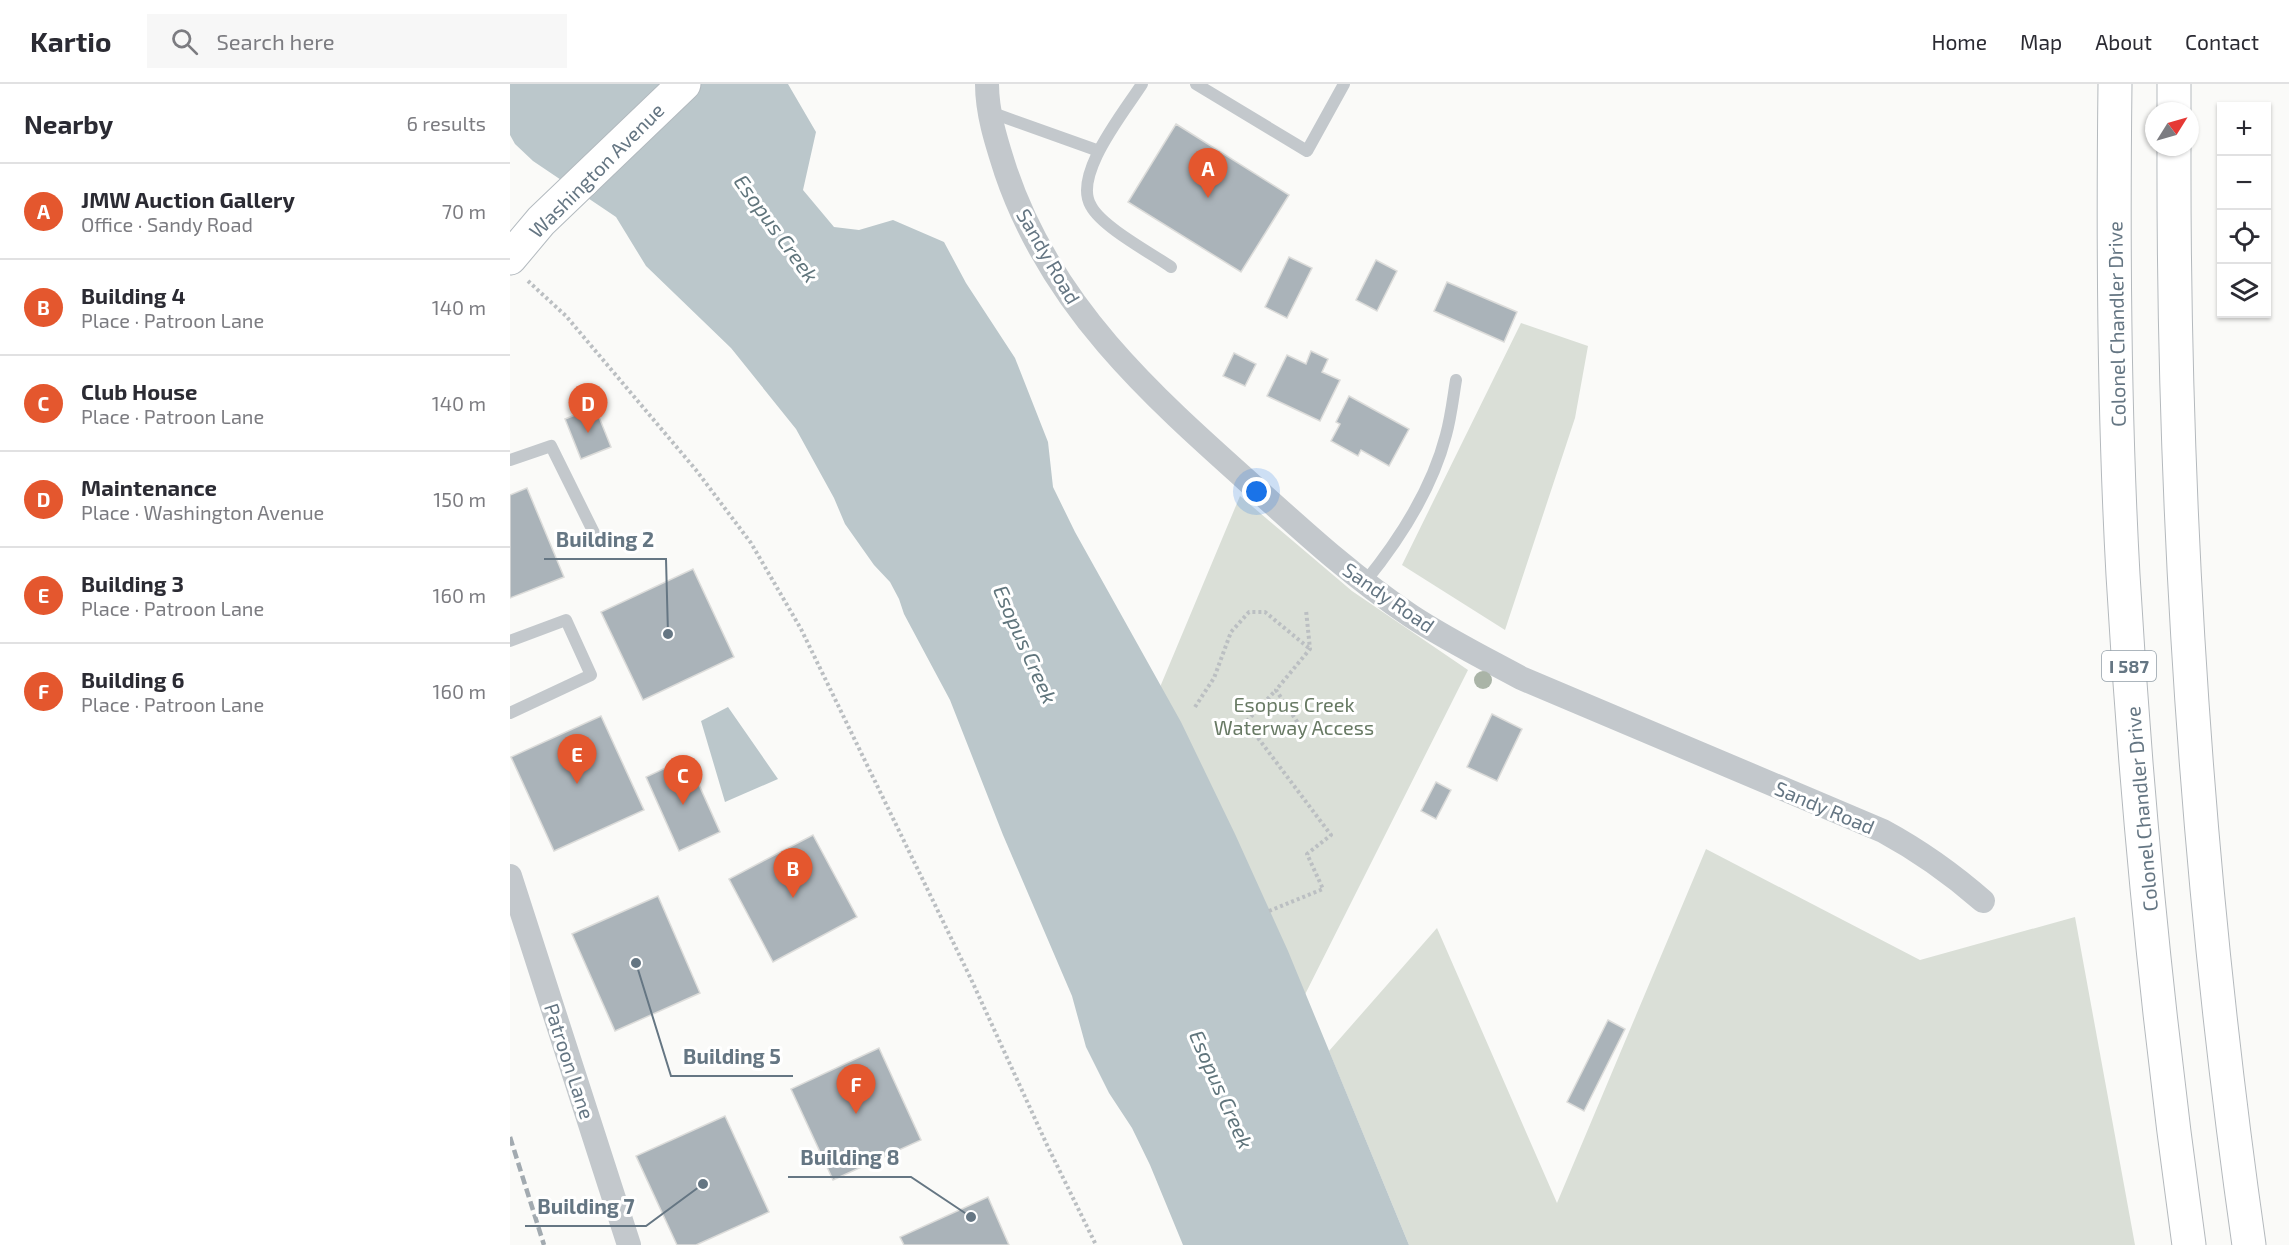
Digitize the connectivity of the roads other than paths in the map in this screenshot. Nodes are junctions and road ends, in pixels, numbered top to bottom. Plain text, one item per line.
1 (684, 84) edge
2 (987, 84) edge
3 (1142, 84) edge
4 (1196, 84) edge
5 (1344, 84) edge
6 (2115, 84) edge
7 (2174, 84) edge
8 (2174, 102) edge
9 (990, 112) junction
10 (1099, 151) junction
11 (2174, 156) edge
12 (516, 257) edge
13 (1171, 267) dead end
14 (1456, 380) dead end
15 (510, 460) edge
16 (599, 543) dead end
17 (1365, 582) junction
18 (510, 641) edge
19 (510, 713) edge
20 (510, 876) edge
21 (1983, 901) dead end
22 (629, 1245) edge
23 (2189, 1245) edge
24 (2249, 1245) edge

1 - 12 main road, Washington Avenue
2 - 9 street, Sandy Road
3 - 10 lane
4 - 5 lane
6 - 23 main road, Colonel Chandler Drive / I 587
7 - 8 main road
9 - 10 lane
9 - 17 street, Sandy Road
10 - 13 lane
11 - 24 main road
14 - 17 lane
15 - 16 lane
17 - 21 street, Sandy Road
18 - 19 lane
20 - 22 street, Patroon Lane

